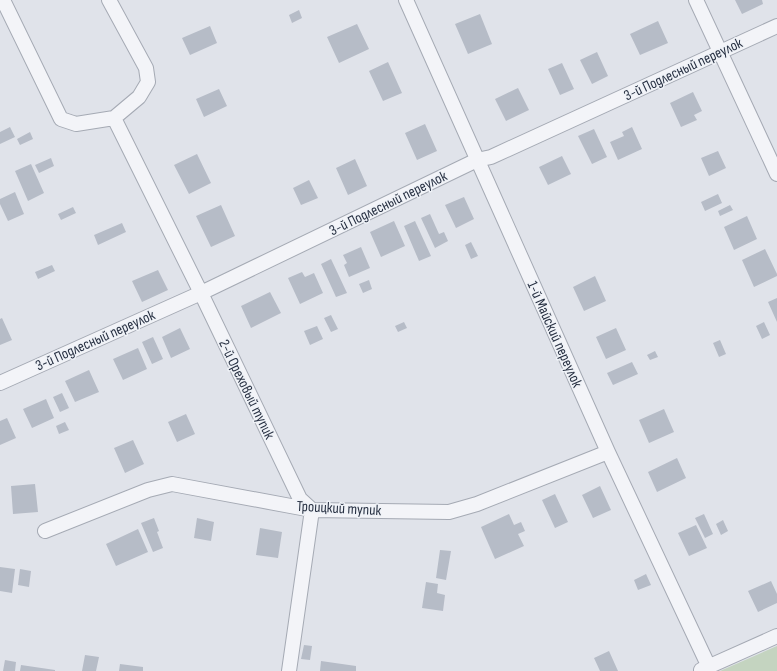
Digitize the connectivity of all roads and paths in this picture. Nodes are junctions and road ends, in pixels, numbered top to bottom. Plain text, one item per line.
1 (3, 0) edge
2 (109, 0) edge
3 (406, 0) edge
4 (696, 0) edge
5 (777, 26) edge
6 (720, 52) junction
7 (114, 118) junction
8 (477, 160) junction
9 (777, 174) edge
10 (201, 293) junction
11 (0, 383) edge
12 (608, 452) junction
13 (312, 510) junction
14 (45, 531) dead end
15 (777, 636) edge
16 (704, 670) edge
17 (289, 671) edge

1 - 7 street
2 - 7 street
3 - 8 street, 1-й Майский переулок
4 - 6 street
5 - 6 street, 3-й Подлесный переулок
6 - 8 street, 3-й Подлесный переулок
6 - 9 street
7 - 10 street, 2-й Ореховый тупик
8 - 10 street, 3-й Подлесный переулок
8 - 12 street, 1-й Майский переулок
10 - 11 street, 3-й Подлесный переулок
10 - 13 street, 2-й Ореховый тупик
12 - 13 street, Троицкий тупик
12 - 16 street, 1-й Майский переулок
13 - 14 street, Троицкий тупик
13 - 17 street
15 - 16 street

